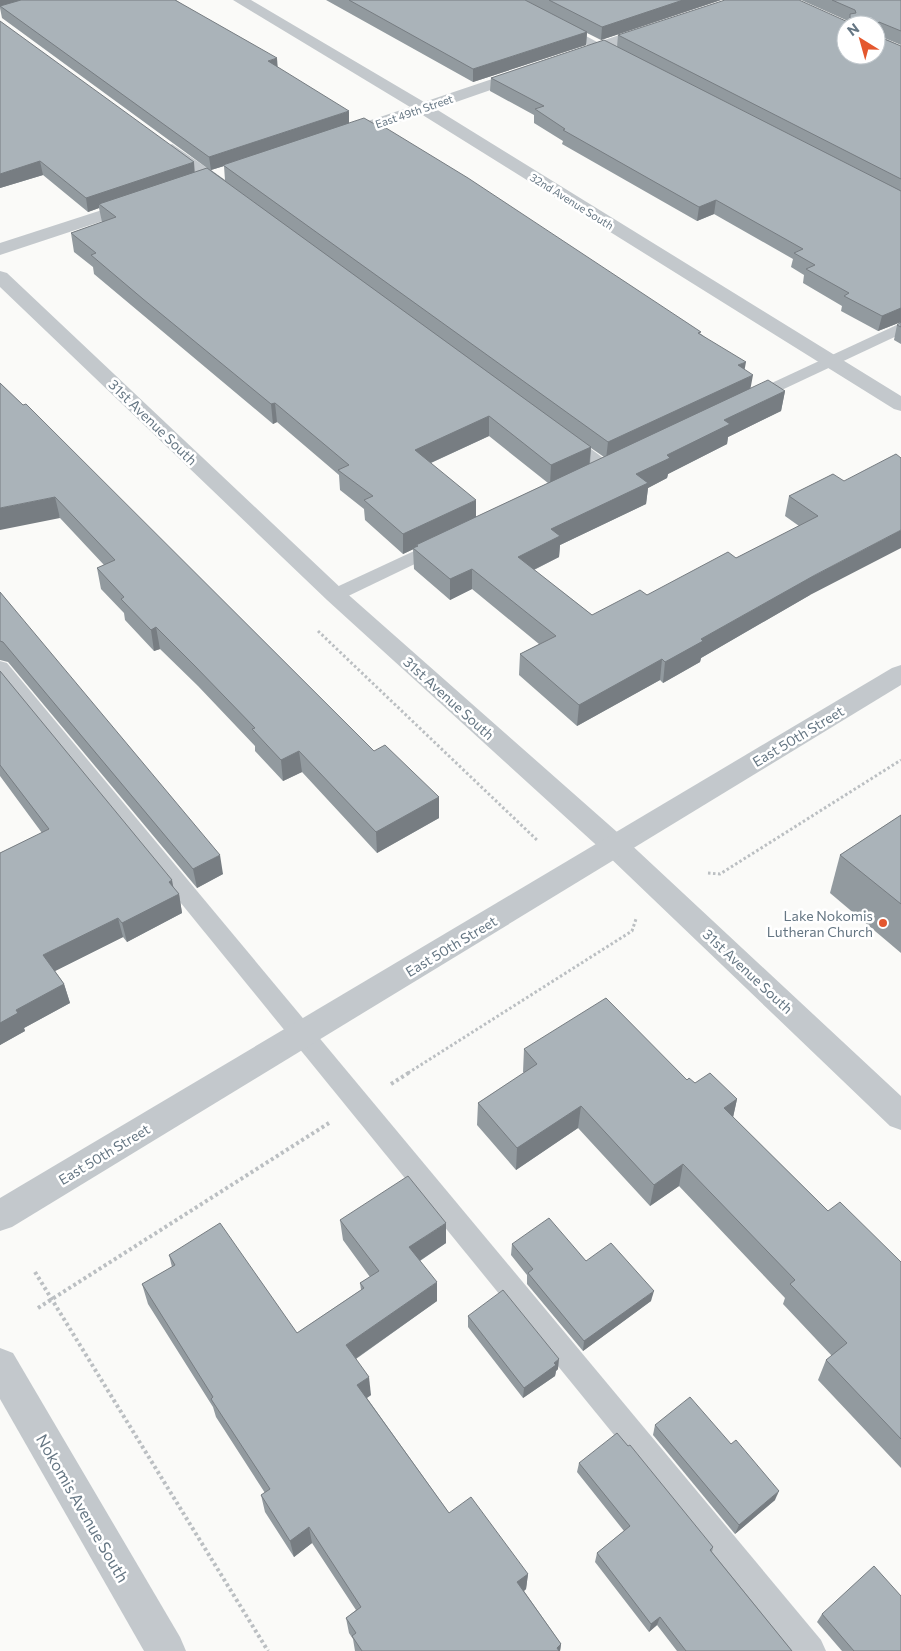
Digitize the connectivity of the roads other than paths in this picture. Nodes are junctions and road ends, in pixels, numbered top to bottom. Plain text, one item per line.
1 (240, 0) edge
2 (510, 0) edge
3 (671, 23) edge
4 (600, 47) junction
5 (563, 60) edge
6 (631, 63) edge
7 (544, 66) edge
8 (422, 108) junction
9 (325, 141) edge
10 (164, 142) edge
11 (232, 172) edge
12 (213, 179) junction
13 (194, 185) edge
14 (238, 197) edge
15 (148, 200) edge
16 (0, 249) edge
17 (0, 277) edge
18 (901, 328) edge
19 (828, 362) junction
20 (901, 405) edge
21 (735, 406) edge
22 (556, 432) edge
23 (622, 459) edge
24 (604, 467) junction
25 (586, 476) edge
26 (453, 539) edge
27 (334, 595) junction
28 (0, 668) edge
29 (901, 674) edge
30 (615, 846) junction
31 (303, 1035) junction
32 (901, 1116) edge
33 (0, 1216) edge
34 (0, 1365) edge
35 (166, 1651) edge
36 (810, 1651) edge

1 - 8 street, 32nd Avenue South
2 - 4 lane
3 - 4 street
4 - 5 street
4 - 6 lane
7 - 8 street, East 49th Street
8 - 9 street, East 49th Street
8 - 19 street, 32nd Avenue South
10 - 12 lane
11 - 12 street
12 - 13 street
12 - 14 lane
15 - 16 street
17 - 27 street, 31st Avenue South
18 - 19 lane
19 - 20 street, 32nd Avenue South
19 - 21 lane
22 - 24 lane
23 - 24 lane
24 - 25 lane
26 - 27 lane
27 - 30 street, 31st Avenue South
28 - 31 lane
29 - 30 street, East 50th Street
30 - 31 street, East 50th Street
30 - 32 street, 31st Avenue South
31 - 33 street, East 50th Street
31 - 36 lane
34 - 35 street, Nokomis Avenue South

